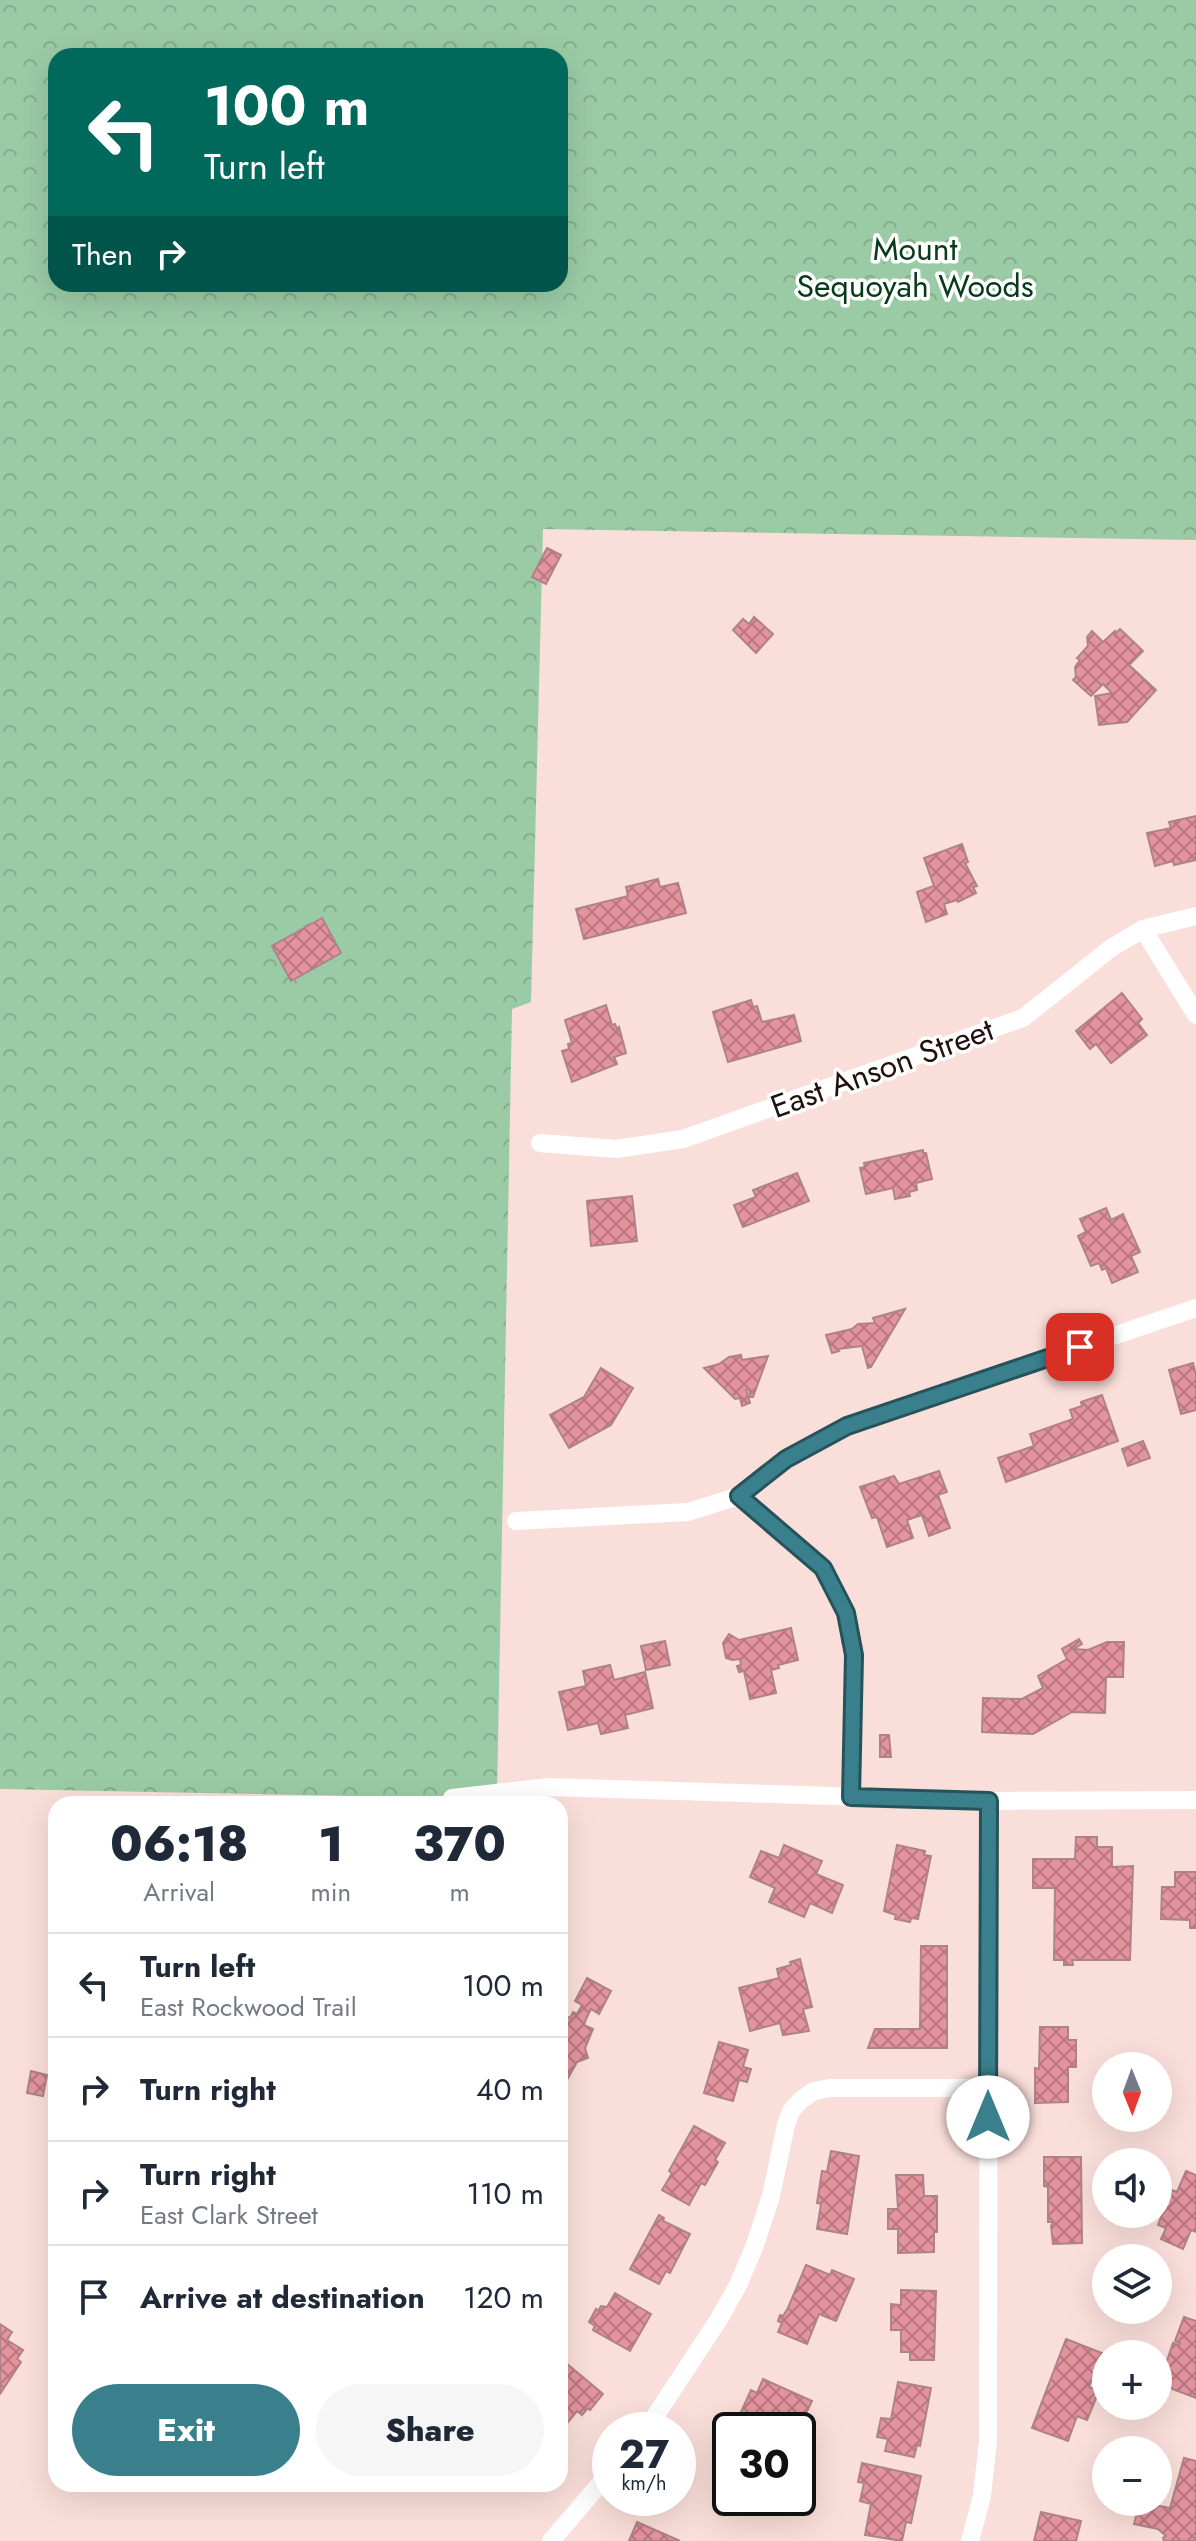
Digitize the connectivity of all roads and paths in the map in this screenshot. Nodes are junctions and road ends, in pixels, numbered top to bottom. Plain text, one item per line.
1 (1196, 916) edge
2 (1143, 929) junction
3 (1196, 1015) edge
4 (540, 1143) dead end
5 (1196, 1308) edge
6 (739, 1496) junction
7 (516, 1521) dead end
8 (470, 1796) edge
9 (851, 1797) junction
10 (1196, 1800) edge
11 (989, 1801) junction
12 (988, 2088) junction
13 (658, 2412) edge
14 (592, 2493) edge
15 (551, 2541) edge
16 (970, 2541) edge

1 - 2 street, East Anson Street
2 - 3 street
2 - 4 street, East Anson Street
5 - 6 street
6 - 7 street
6 - 9 street
8 - 9 street
9 - 11 street
10 - 11 street
11 - 12 street
12 - 13 street
12 - 16 street
14 - 15 street

